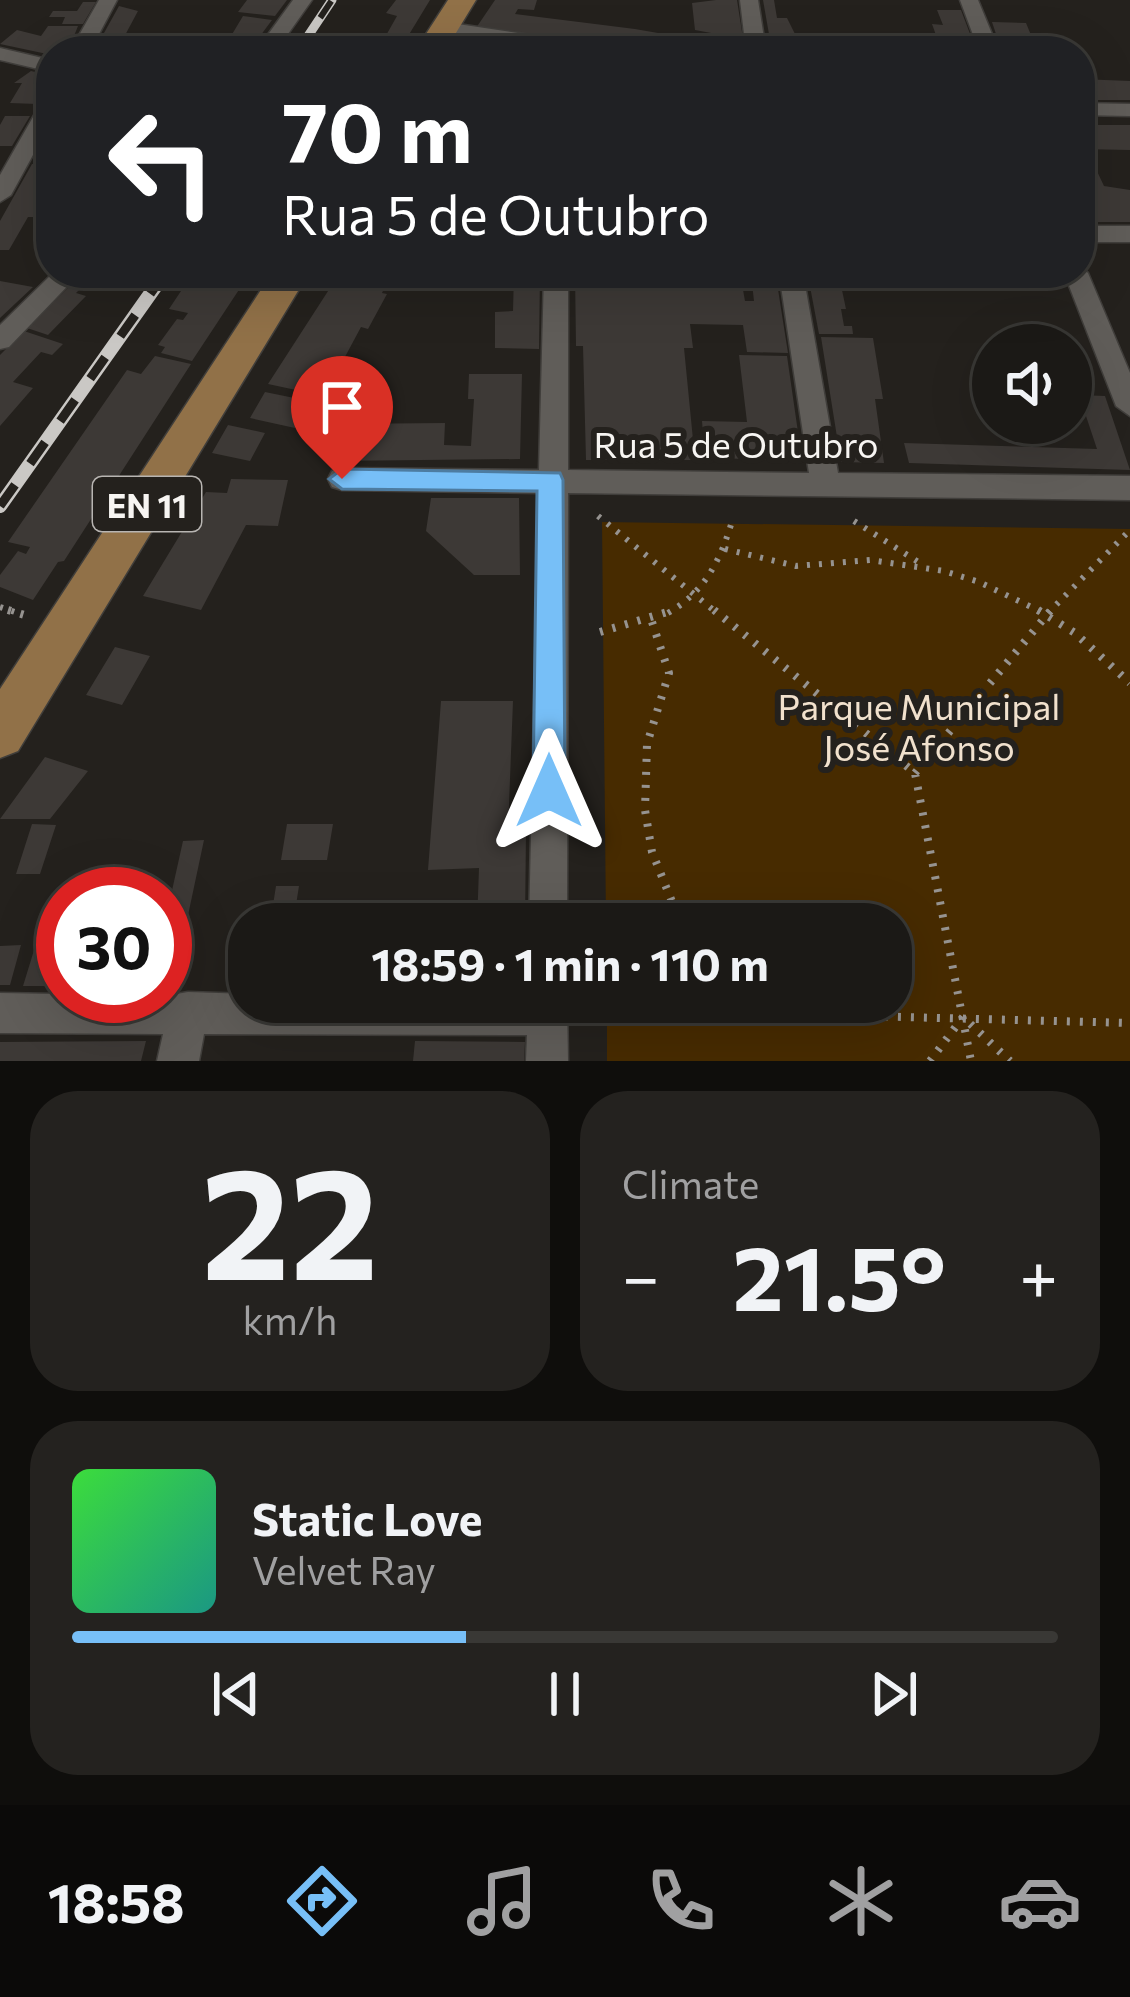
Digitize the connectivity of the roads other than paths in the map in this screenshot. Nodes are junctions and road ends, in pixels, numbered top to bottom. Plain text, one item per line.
1 (108, 0) edge
2 (303, 0) edge
3 (462, 0) edge
4 (749, 0) edge
5 (969, 0) edge
6 (88, 36) edge
7 (277, 36) edge
8 (440, 36) edge
9 (754, 36) edge
10 (983, 36) edge
11 (0, 54) edge
12 (36, 62) edge
13 (1095, 110) edge
14 (1130, 110) edge
15 (36, 130) edge
16 (0, 195) edge
17 (1095, 234) edge
18 (1130, 234) edge
19 (53, 288) edge
20 (282, 288) edge
21 (556, 288) edge
22 (793, 288) edge
23 (1082, 288) edge
24 (0, 340) edge
25 (1130, 406) edge
26 (342, 479) dead end
27 (550, 480) junction
28 (825, 481) junction
29 (1130, 488) edge
30 (0, 734) edge
31 (548, 903) edge
32 (0, 1012) edge
33 (36, 1012) edge
34 (192, 1012) edge
35 (228, 1012) edge
36 (186, 1023) edge
37 (548, 1023) edge
38 (178, 1061) edge
39 (548, 1061) edge

1 - 6 street
2 - 7 street
3 - 8 main road
4 - 9 street
5 - 10 street
11 - 12 street
13 - 14 street
15 - 16 street
17 - 18 street
19 - 24 street
20 - 30 main road, EN 11
21 - 27 street
22 - 28 street
23 - 25 street
26 - 27 street, Rua 5 de Outubro
27 - 28 street, Rua 5 de Outubro
27 - 31 street
28 - 29 street, Rua 5 de Outubro
32 - 33 street
34 - 35 street
36 - 38 street
37 - 39 street

